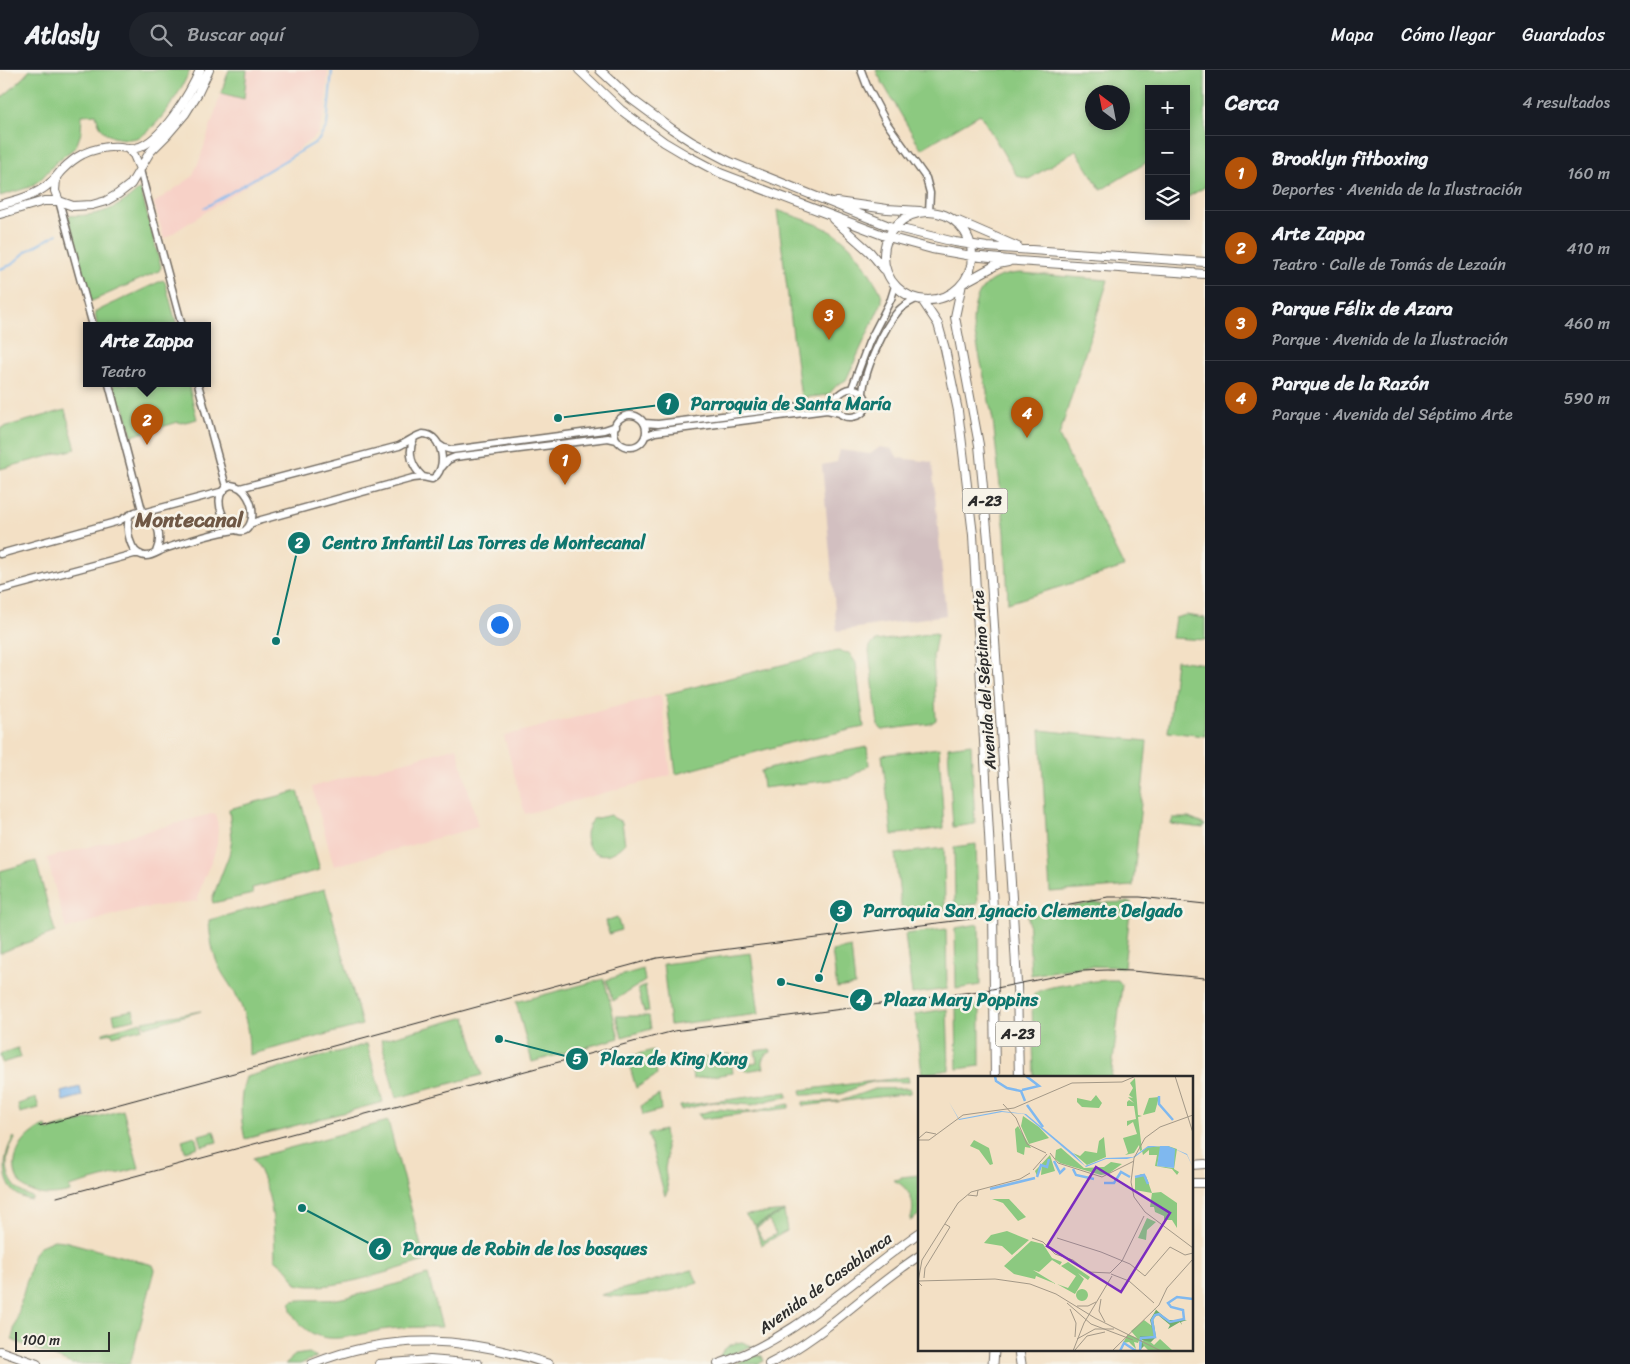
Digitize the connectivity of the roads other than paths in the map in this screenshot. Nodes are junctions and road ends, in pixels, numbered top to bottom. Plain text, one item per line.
1 (200, 70) edge
2 (208, 70) edge
3 (579, 70) edge
4 (600, 70) edge
5 (861, 70) edge
6 (127, 148) junction
7 (140, 170) junction
8 (56, 179) junction
9 (812, 195) junction
10 (59, 201) junction
11 (0, 205) edge
12 (927, 212) junction
13 (0, 214) edge
14 (830, 216) junction
15 (953, 219) junction
16 (894, 227) junction
17 (888, 237) junction
18 (971, 245) junction
19 (1024, 249) junction
20 (972, 256) junction
21 (1018, 261) junction
22 (1205, 262) edge
23 (886, 271) junction
24 (1205, 274) edge
25 (962, 284) junction
26 (895, 286) junction
27 (919, 299) junction
28 (92, 322) edge
29 (181, 322) edge
30 (110, 387) edge
31 (199, 387) edge
32 (852, 388) junction
33 (862, 394) junction
34 (838, 396) junction
35 (840, 413) junction
36 (644, 423) junction
37 (616, 426) junction
38 (645, 436) junction
39 (414, 438) junction
40 (617, 440) junction
41 (438, 444) junction
42 (442, 467) junction
43 (423, 477) junction
44 (240, 488) junction
45 (225, 489) junction
46 (144, 511) junction
47 (129, 517) junction
48 (250, 524) junction
49 (235, 530) junction
50 (156, 552) junction
51 (0, 554) edge
52 (140, 554) junction
53 (0, 590) edge
54 (995, 1076) edge
55 (1019, 1076) edge
56 (1205, 1164) edge
57 (1192, 1165) edge
58 (1192, 1183) edge
59 (1205, 1183) edge
60 (918, 1233) edge
61 (918, 1257) edge
62 (0, 1351) edge
63 (37, 1364) edge
64 (312, 1364) edge
65 (379, 1364) edge
66 (478, 1364) edge
67 (549, 1364) edge
68 (718, 1364) edge
69 (769, 1364) edge

1 - 6 main road
2 - 7 main road
3 - 14 main road
4 - 9 main road
5 - 12 street
6 - 7 main road
6 - 8 main road
7 - 10 main road
7 - 29 street
8 - 10 main road
8 - 11 main road
9 - 12 main road
9 - 16 main road
10 - 13 main road
10 - 28 street
12 - 15 main road
12 - 16 main road
14 - 17 main road
14 - 23 main road
15 - 18 main road
15 - 19 main road
16 - 17 main road
16 - 18 main road
17 - 20 main road
17 - 23 main road
18 - 19 main road
18 - 20 main road
19 - 22 main road
20 - 21 main road
20 - 25 main road, Avenida del Séptimo Arte
21 - 24 main road
21 - 25 main road
23 - 26 main road
25 - 27 main road
25 - 55 main road, Avenida del Séptimo Arte / A-23
26 - 27 main road
26 - 32 street
27 - 33 street
27 - 54 main road, Avenida del Séptimo Arte / A-23
30 - 46 street
31 - 45 street
32 - 33 street
32 - 34 street
33 - 35 street
34 - 35 street
34 - 36 street
35 - 38 street
36 - 37 street
36 - 38 street
37 - 40 street
37 - 41 street
38 - 40 street
39 - 41 street
39 - 43 street
39 - 44 street
40 - 42 street
41 - 42 street
42 - 43 street
43 - 48 street
44 - 45 street
44 - 48 street
45 - 46 street
45 - 49 street
46 - 47 street
46 - 50 street
47 - 51 street
47 - 52 street
48 - 49 street
49 - 50 street
50 - 52 street
52 - 53 street
56 - 57 main road
58 - 59 main road
60 - 68 main road, Avenida de Casablanca
61 - 69 main road, Avenida de Casablanca
62 - 63 main road
64 - 67 main road
65 - 66 main road

